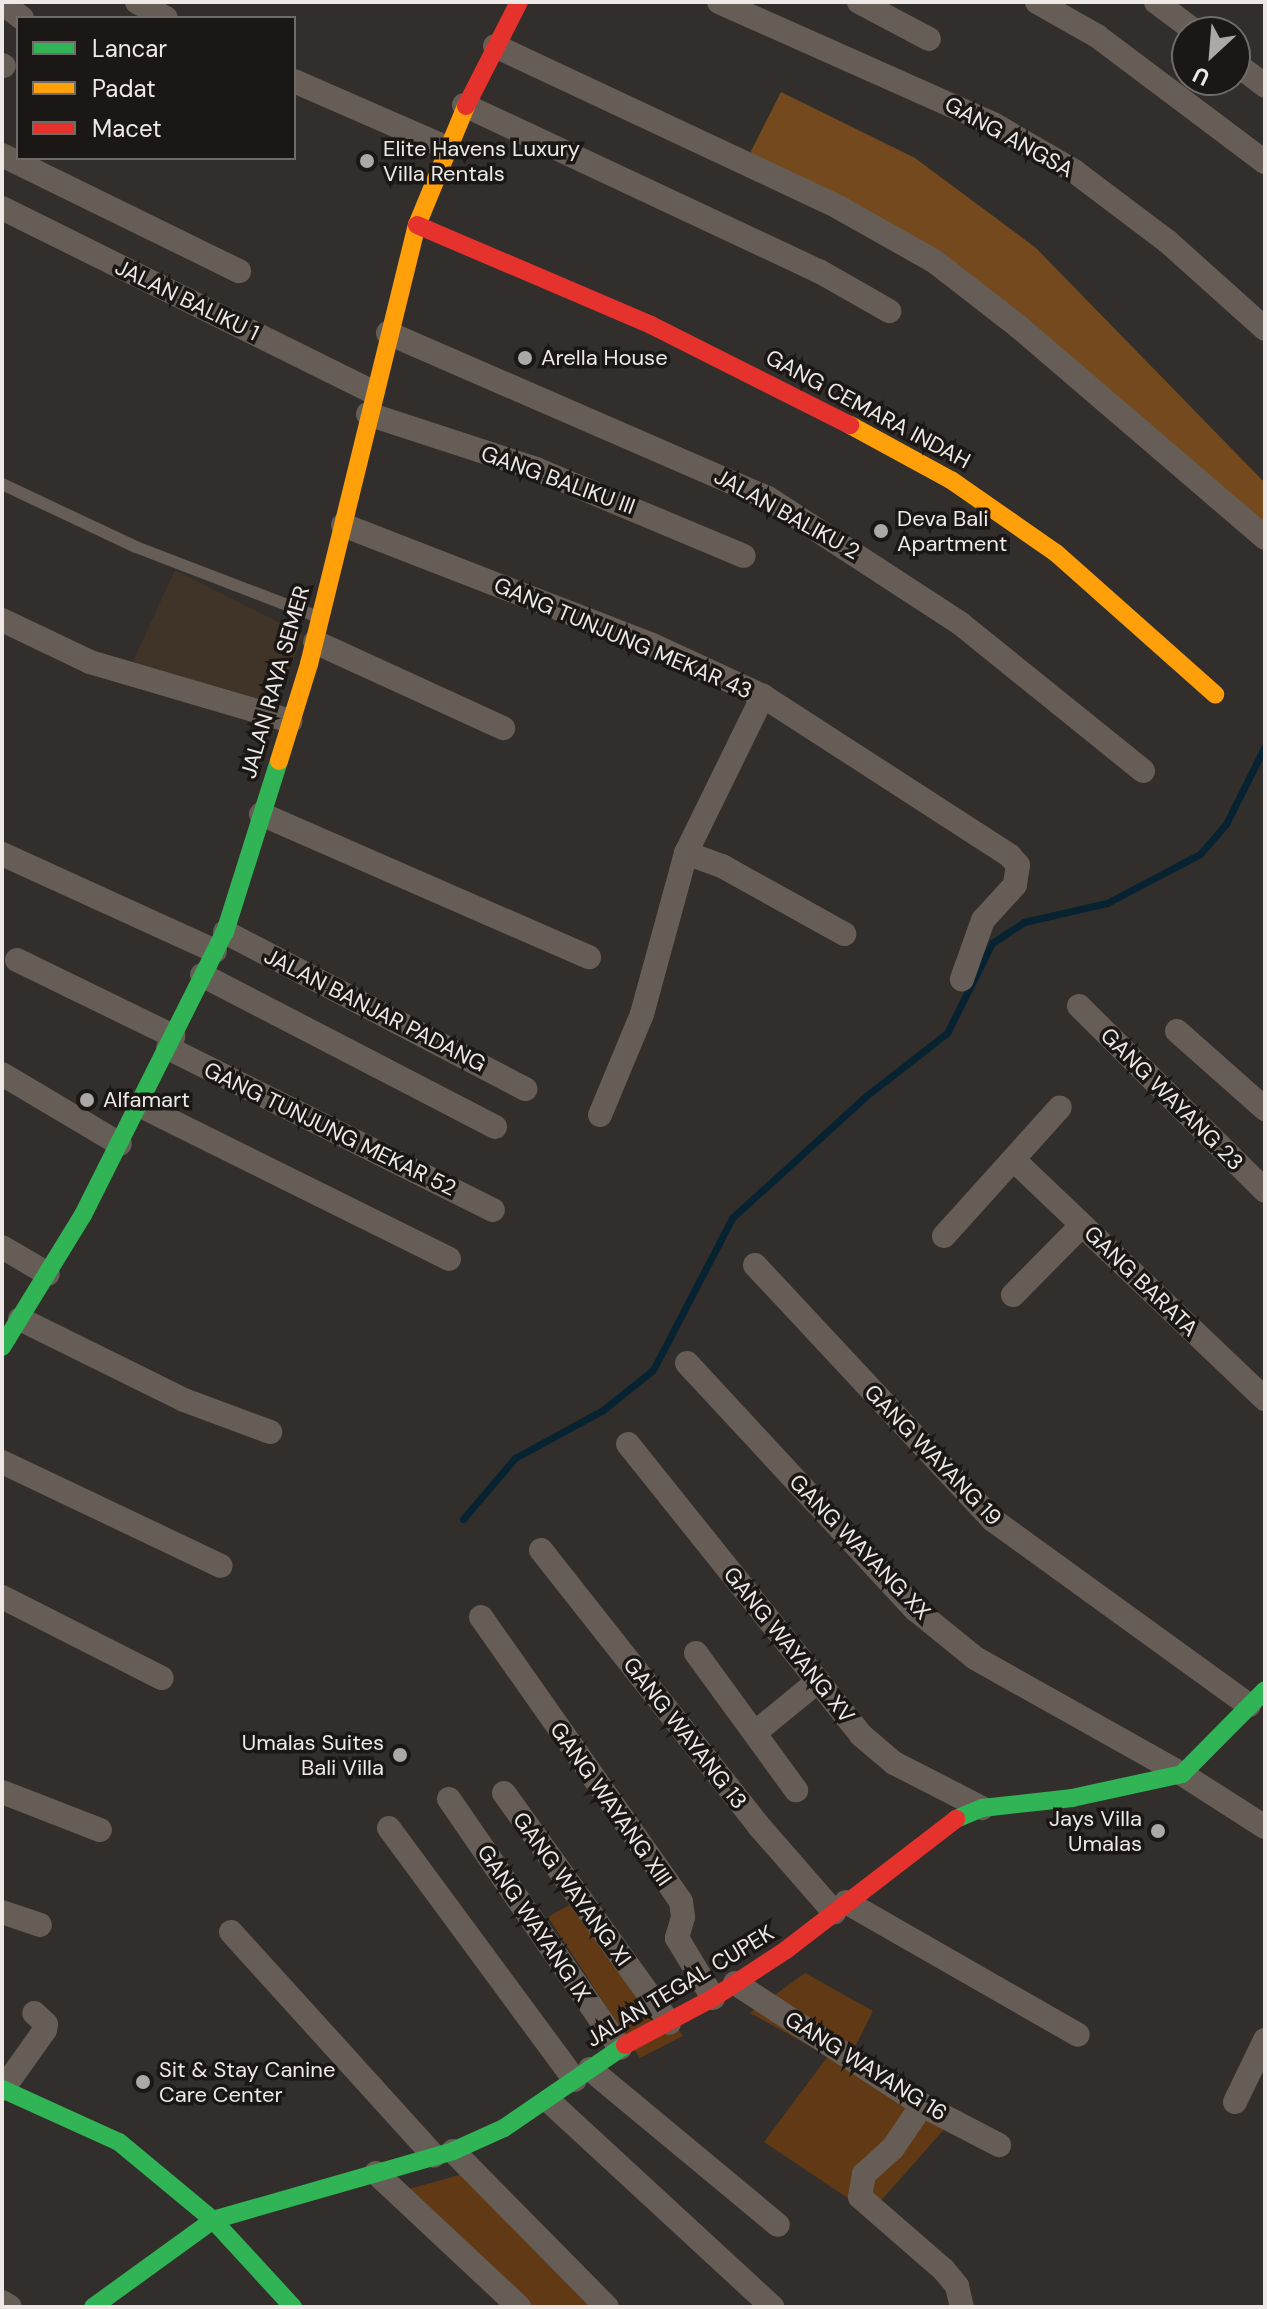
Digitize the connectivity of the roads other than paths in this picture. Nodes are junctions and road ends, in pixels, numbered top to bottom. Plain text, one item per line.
1 (137, 2) edge
2 (519, 2) edge
3 (719, 2) edge
4 (859, 2) edge
5 (1037, 2) edge
6 (1156, 2) edge
7 (2, 3) edge
8 (19, 16) edge
9 (162, 16) edge
10 (1175, 16) edge
11 (929, 39) dead end
12 (495, 46) junction
13 (296, 82) edge
14 (464, 105) junction
15 (445, 147) junction
16 (2, 155) edge
17 (1265, 162) edge
18 (2, 208) edge
19 (417, 225) junction
20 (239, 271) dead end
21 (889, 311) dead end
22 (1265, 329) edge
23 (388, 333) junction
24 (370, 403) junction
25 (2, 484) edge
26 (343, 525) junction
27 (1265, 538) edge
28 (744, 556) dead end
29 (321, 618) junction
30 (2, 620) edge
31 (315, 642) junction
32 (1215, 694) dead end
33 (763, 696) junction
34 (290, 721) junction
35 (503, 728) dead end
36 (1143, 771) dead end
37 (261, 814) junction
38 (686, 853) junction
39 (2, 854) edge
40 (844, 934) dead end
41 (220, 942) junction
42 (589, 957) dead end
43 (17, 960) dead end
44 (202, 975) junction
45 (962, 979) dead end
46 (1079, 1006) dead end
47 (1177, 1031) dead end
48 (170, 1042) junction
49 (2, 1074) edge
50 (525, 1089) dead end
51 (139, 1105) junction
52 (1060, 1107) dead end
53 (1265, 1109) edge
54 (600, 1115) dead end
55 (495, 1127) dead end
56 (120, 1144) junction
57 (1016, 1162) junction
58 (1265, 1191) edge
59 (493, 1210) dead end
60 (1082, 1225) junction
61 (944, 1236) dead end
62 (2, 1247) edge
63 (449, 1259) dead end
64 (755, 1265) dead end
65 (48, 1274) junction
66 (1013, 1295) dead end
67 (13, 1316) edge
68 (2, 1347) edge
69 (687, 1363) dead end
70 (1265, 1399) edge
71 (270, 1432) dead end
72 (628, 1444) dead end
73 (2, 1462) edge
74 (541, 1550) dead end
75 (221, 1566) dead end
76 (2, 1597) edge
77 (481, 1617) dead end
78 (696, 1653) dead end
79 (162, 1678) dead end
80 (818, 1681) junction
81 (1257, 1697) edge
82 (757, 1731) junction
83 (1182, 1774) junction
84 (796, 1790) dead end
85 (2, 1792) edge
86 (504, 1793) dead end
87 (449, 1799) dead end
88 (982, 1808) junction
89 (1265, 1827) edge
90 (389, 1828) dead end
91 (100, 1830) dead end
92 (840, 1907) junction
93 (2, 1912) edge
94 (40, 1925) dead end
95 (231, 1932) dead end
96 (735, 1983) junction
97 (713, 1998) junction
98 (34, 2013) dead end
99 (669, 2023) junction
100 (1078, 2035) dead end
101 (1265, 2040) edge
102 (620, 2048) junction
103 (582, 2074) junction
104 (2, 2089) edge
105 (549, 2101) junction
106 (1235, 2102) dead end
107 (922, 2105) junction
108 (999, 2145) dead end
109 (443, 2154) junction
110 (376, 2173) junction
111 (213, 2220) junction
112 (778, 2225) dead end
113 (2, 2302) edge
114 (10, 2307) edge
115 (93, 2307) edge
116 (293, 2307) edge
117 (519, 2307) edge
118 (607, 2307) edge
119 (772, 2307) edge
120 (962, 2307) edge

1 - 9 street
2 - 12 street, JALAN RAYA SEMER
3 - 22 street, GANG ANGSA
4 - 11 street
5 - 17 street
6 - 10 street
7 - 8 street
12 - 14 street, JALAN RAYA SEMER
12 - 27 street
13 - 15 street
14 - 15 street, JALAN RAYA SEMER
14 - 21 street
15 - 19 street, JALAN RAYA SEMER
16 - 20 street
18 - 24 street, JALAN BALIKU 1
19 - 23 street, JALAN RAYA SEMER
19 - 32 street, GANG CEMARA INDAH
23 - 24 street, JALAN RAYA SEMER
23 - 36 street, JALAN BALIKU 2
24 - 26 street, JALAN RAYA SEMER
24 - 28 street, GANG BALIKU III
25 - 29 lane
26 - 29 street, JALAN RAYA SEMER
26 - 33 street, GANG TUNJUNG MEKAR 43
29 - 31 street, JALAN RAYA SEMER
30 - 34 street
31 - 34 street, JALAN RAYA SEMER
31 - 35 street
33 - 38 street
33 - 45 street, GANG TUNJUNG MEKAR 43
34 - 37 street, JALAN RAYA SEMER
37 - 41 street, JALAN RAYA SEMER
37 - 42 street
38 - 40 street
38 - 54 street
39 - 41 street, JALAN BANJAR PADANG
41 - 44 street, JALAN RAYA SEMER
41 - 50 street, JALAN BANJAR PADANG
43 - 48 street, GANG TUNJUNG MEKAR 52
44 - 48 street, JALAN RAYA SEMER
44 - 55 street
46 - 58 street, GANG WAYANG 23
47 - 53 street
48 - 51 street, JALAN RAYA SEMER
48 - 59 street, GANG TUNJUNG MEKAR 52
49 - 56 street
51 - 56 street, JALAN RAYA SEMER
51 - 63 street
52 - 57 street
56 - 65 street, JALAN RAYA SEMER
57 - 60 street, GANG BARATA
57 - 61 street
60 - 66 street
60 - 70 street, GANG BARATA
62 - 65 street
64 - 81 street, GANG WAYANG 19
65 - 67 street, JALAN RAYA SEMER
67 - 68 street, JALAN RAYA SEMER
67 - 71 street
69 - 83 street, GANG WAYANG XX
72 - 80 street, GANG WAYANG XV
73 - 75 street
74 - 92 street, GANG WAYANG 13
76 - 79 street
77 - 97 street, GANG WAYANG XIII
78 - 82 street
80 - 82 street
80 - 88 street, GANG WAYANG XV
81 - 83 street
82 - 84 street
83 - 88 street, JALAN TEGAL CUPEK
83 - 89 street, GANG WAYANG XX
85 - 91 street
86 - 99 street, GANG WAYANG XI
87 - 102 street, GANG WAYANG IX
88 - 92 street, JALAN TEGAL CUPEK
90 - 103 street
92 - 96 street, JALAN TEGAL CUPEK
92 - 100 street
93 - 94 street
95 - 109 street
96 - 97 street, JALAN TEGAL CUPEK
96 - 107 street, GANG WAYANG 16
97 - 99 street, JALAN TEGAL CUPEK
98 - 104 street
99 - 102 street, JALAN TEGAL CUPEK
101 - 106 street
102 - 103 street, JALAN TEGAL CUPEK
103 - 105 street, JALAN TEGAL CUPEK
103 - 112 street
104 - 111 street
105 - 109 street, JALAN TEGAL CUPEK
105 - 119 street
107 - 108 street, GANG WAYANG 16
107 - 120 street
109 - 110 street, JALAN TEGAL CUPEK
109 - 118 street
110 - 111 street, JALAN TEGAL CUPEK
110 - 117 street
111 - 115 street, JALAN TEGAL CUPEK
111 - 116 street
113 - 114 street

